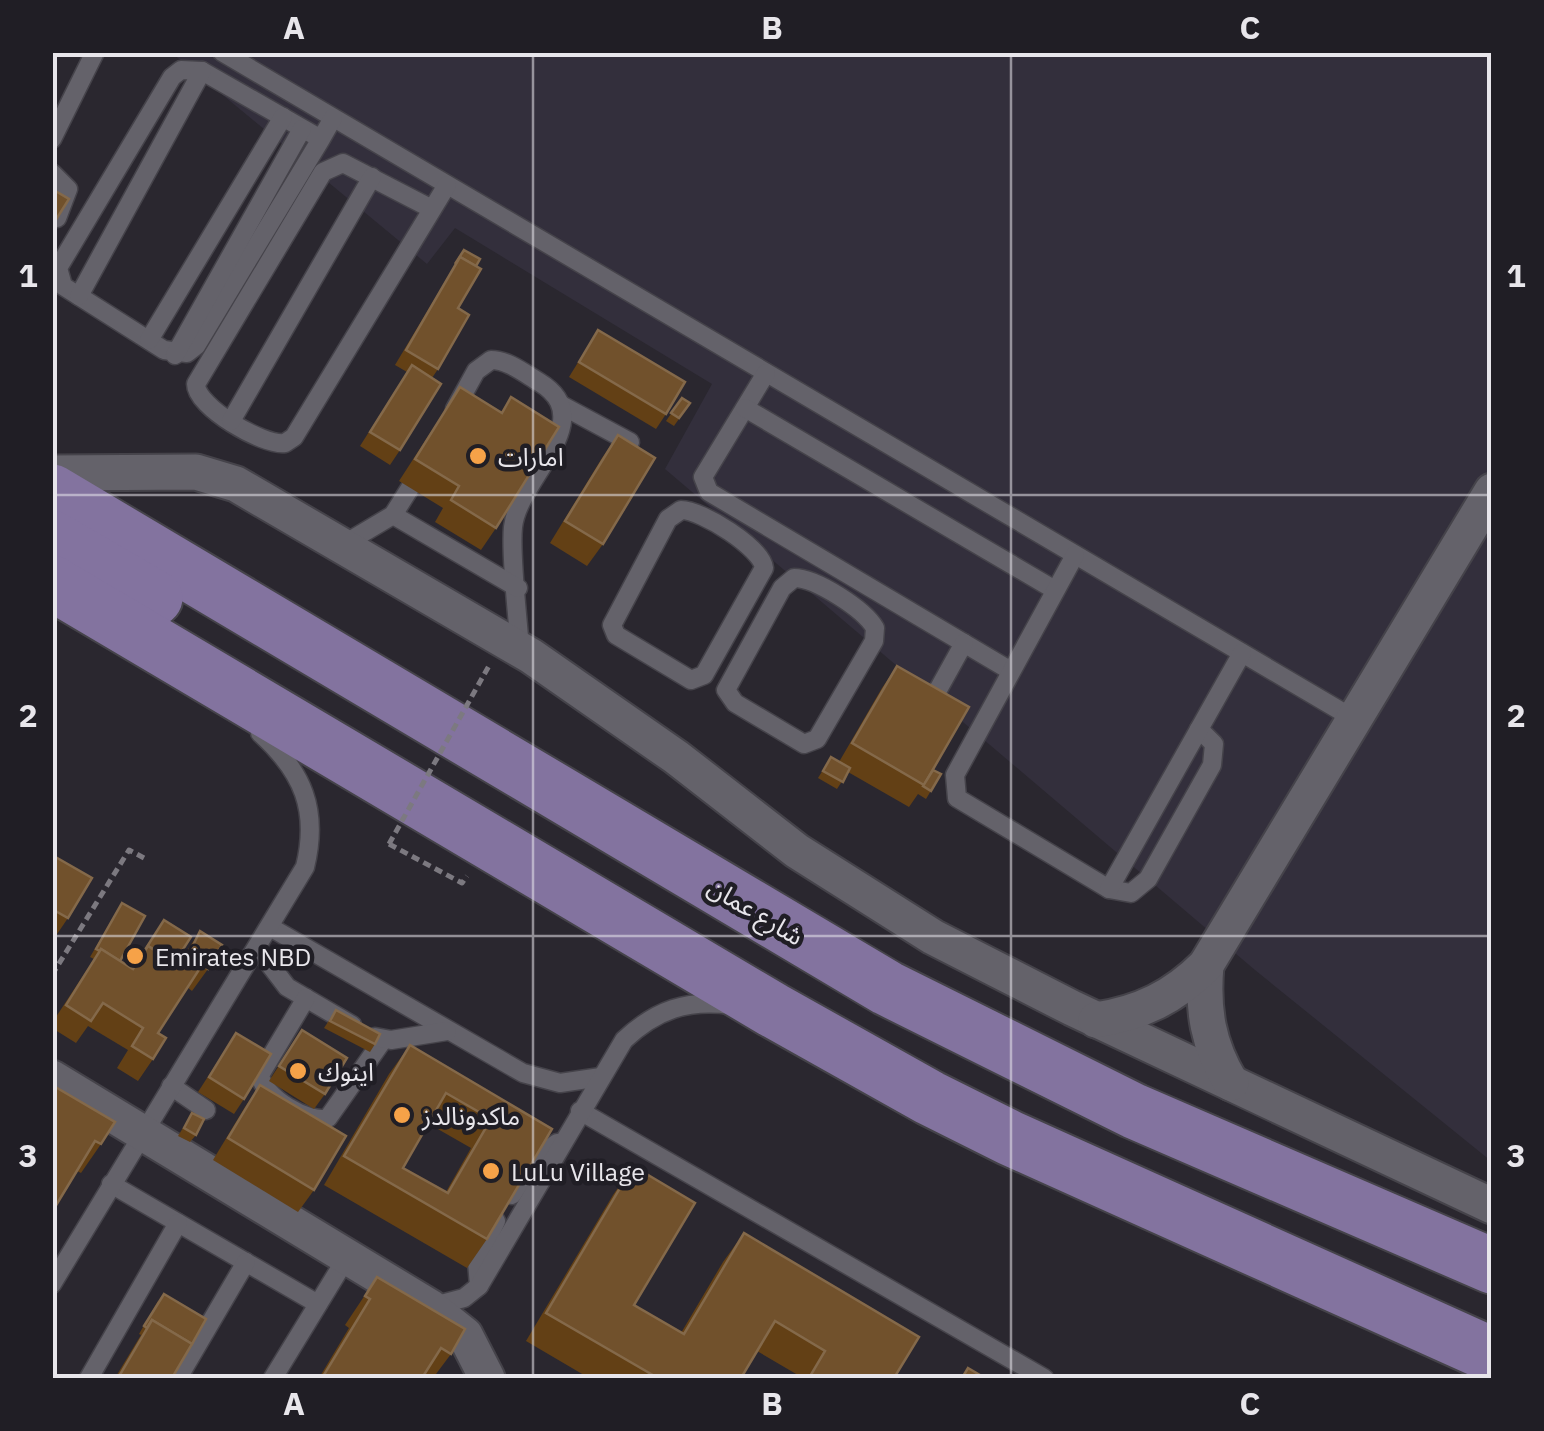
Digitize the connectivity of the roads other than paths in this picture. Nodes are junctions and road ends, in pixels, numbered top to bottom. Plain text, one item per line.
1 (96, 52) edge
2 (222, 52) edge
3 (202, 71) junction
4 (59, 112) edge
5 (283, 118) junction
6 (334, 118) junction
7 (302, 128) junction
8 (321, 139) junction
9 (52, 140) edge
10 (52, 173) edge
11 (372, 177) junction
12 (447, 185) junction
13 (432, 210) junction
14 (56, 220) edge
15 (78, 296) junction
16 (149, 340) junction
17 (175, 355) junction
18 (766, 373) junction
19 (563, 406) junction
20 (745, 408) junction
21 (452, 414) edge
22 (231, 421) junction
23 (630, 442) edge
24 (52, 473) edge
25 (410, 488) dead end
26 (52, 492) edge
27 (1492, 492) edge
28 (394, 515) junction
29 (52, 538) edge
30 (341, 546) junction
31 (1075, 555) junction
32 (52, 583) edge
33 (518, 588) junction
34 (1055, 590) junction
35 (750, 596) junction
36 (895, 602) junction
37 (770, 608) junction
38 (876, 635) junction
39 (964, 643) junction
40 (1242, 653) junction
41 (178, 657) junction
42 (505, 657) junction
43 (1012, 671) junction
44 (934, 697) edge
45 (1356, 720) junction
46 (437, 722) junction
47 (1199, 729) junction
48 (1109, 889) junction
49 (270, 927) junction
50 (257, 948) junction
51 (1206, 965) junction
52 (306, 998) junction
53 (773, 1010) junction
54 (1096, 1020) junction
55 (447, 1030) junction
56 (383, 1040) junction
57 (52, 1078) edge
58 (600, 1078) junction
59 (1231, 1083) junction
60 (170, 1086) junction
61 (206, 1110) dead end
62 (580, 1111) junction
63 (142, 1132) junction
64 (111, 1184) junction
65 (1492, 1206) edge
66 (178, 1223) junction
67 (347, 1257) junction
68 (246, 1262) junction
69 (1492, 1266) edge
70 (52, 1284) edge
71 (318, 1304) junction
72 (430, 1307) junction
73 (1492, 1355) edge
74 (89, 1378) edge
75 (178, 1378) edge
76 (272, 1378) edge
77 (487, 1378) edge
78 (1044, 1378) edge

1 - 4 lane
2 - 6 lane
3 - 5 lane
3 - 15 lane
3 - 15 lane
4 - 9 lane
5 - 7 lane
5 - 16 lane
6 - 8 lane
6 - 12 lane
7 - 8 lane
7 - 17 lane
8 - 17 lane
10 - 14 lane
11 - 13 lane
11 - 22 lane
11 - 22 lane
12 - 13 lane
12 - 18 lane
13 - 22 lane
15 - 16 lane
16 - 17 lane
18 - 20 lane
18 - 31 lane
19 - 21 lane
19 - 23 lane
19 - 33 lane
20 - 34 lane
20 - 36 lane
24 - 30 street
25 - 28 lane
26 - 46 main road, شارع عمان
27 - 45 street
28 - 30 lane
28 - 33 lane
29 - 46 main road
30 - 42 street
31 - 34 lane
31 - 40 lane
32 - 41 main road
33 - 42 lane
34 - 43 lane
35 - 35 lane
35 - 37 lane
36 - 38 lane
36 - 39 lane
37 - 38 lane
37 - 38 lane
39 - 43 lane
39 - 44 lane
40 - 45 lane
40 - 47 lane
41 - 49 lane
41 - 53 main road
42 - 54 street
43 - 48 lane
45 - 51 street
46 - 69 main road, شارع عمان
47 - 48 lane
47 - 48 lane
49 - 50 lane
49 - 55 lane
50 - 52 lane
50 - 60 lane
51 - 54 street
51 - 59 street
52 - 56 lane
52 - 56 lane
53 - 58 lane
53 - 73 main road
54 - 59 street
55 - 56 lane
55 - 58 lane
57 - 63 street
58 - 62 lane
59 - 65 street
60 - 61 lane
60 - 63 lane
62 - 72 lane
62 - 78 lane
63 - 64 lane
63 - 67 street
64 - 66 lane
64 - 70 lane
66 - 68 lane
66 - 74 lane
67 - 71 lane
67 - 72 street
68 - 71 lane
68 - 75 lane
71 - 76 lane
72 - 77 street

